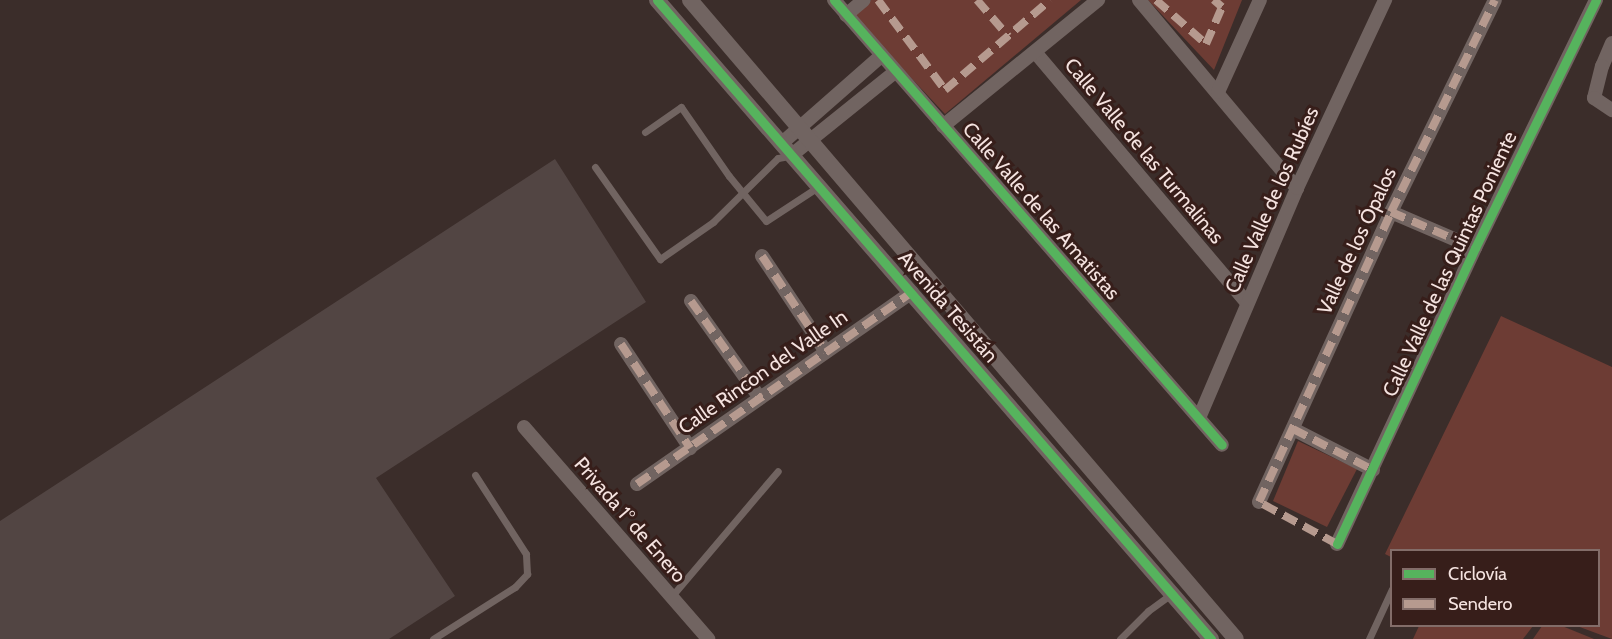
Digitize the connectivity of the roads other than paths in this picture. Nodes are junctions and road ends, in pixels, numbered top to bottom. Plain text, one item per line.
1 (657, 0) edge
2 (690, 0) edge
3 (834, 0) edge
4 (864, 0) edge
5 (1098, 0) edge
6 (1139, 0) edge
7 (1260, 0) edge
8 (1385, 0) edge
9 (1495, 0) edge
10 (1590, 3) edge
11 (846, 15) junction
12 (1612, 43) edge
13 (1035, 52) junction
14 (881, 56) junction
15 (895, 72) junction
16 (1218, 92) junction
17 (1612, 110) edge
18 (944, 126) junction
19 (799, 128) junction
20 (645, 132) dead end
21 (810, 141) junction
22 (784, 152) junction
23 (595, 167) dead end
24 (820, 185) junction
25 (1297, 188) junction
26 (741, 193) junction
27 (1391, 212) junction
28 (1475, 248) junction
29 (762, 255) dead end
30 (912, 292) junction
31 (692, 301) dead end
32 (1247, 303) junction
33 (621, 344) dead end
34 (826, 352) junction
35 (760, 398) junction
36 (1199, 418) junction
37 (524, 427) dead end
38 (1293, 429) junction
39 (1222, 445) dead end
40 (690, 448) junction
41 (1373, 470) junction
42 (778, 471) dead end
43 (475, 475) dead end
44 (637, 484) dead end
45 (1259, 502) dead end
46 (1337, 544) dead end
47 (1390, 593) edge
48 (1171, 594) junction
49 (671, 597) junction
50 (433, 639) edge
51 (708, 639) edge
52 (1120, 639) edge
53 (1210, 639) edge
54 (1236, 639) edge
55 (1369, 639) edge

1 - 22 street, Avenida Tesistán
2 - 19 street, Avenida Tesistán
3 - 11 street, Calle Valle de las Amatistas
4 - 11 street
5 - 13 street
6 - 16 street
7 - 16 street
8 - 25 street, Calle Valle de los Rubíes
9 - 27 street, Valle de los Ópalos
10 - 28 street, Calle Valle de las Quintas Poniente
11 - 14 street, Calle Valle de las Amatistas
12 - 17 street
13 - 18 street
13 - 32 street, Calle Valle de las Turmalinas
14 - 15 street, Calle Valle de las Amatistas
14 - 19 street
15 - 18 street, Calle Valle de las Amatistas
15 - 21 street
16 - 25 street
18 - 36 street, Calle Valle de las Amatistas
19 - 21 street, Avenida Tesistán
19 - 22 street
20 - 26 lane
21 - 22 street
21 - 54 street, Avenida Tesistán
22 - 24 street, Avenida Tesistán
22 - 26 lane
23 - 26 lane
24 - 26 lane
24 - 30 street, Avenida Tesistán
25 - 32 street, Calle Valle de los Rubíes
27 - 28 street
27 - 38 street, Valle de los Ópalos
28 - 41 street, Calle Valle de las Quintas Poniente
29 - 34 street
30 - 34 street, Calle Rincon del Valle In
30 - 48 street, Avenida Tesistán
31 - 35 street
32 - 36 street, Calle Valle de los Rubíes
33 - 40 street
34 - 35 street, Calle Rincon del Valle In
35 - 40 street, Calle Rincon del Valle In
36 - 39 street, Calle Valle de las Amatistas
37 - 49 street, Privada 1° de Enero
38 - 41 street
38 - 45 street, Valle de los Ópalos
40 - 44 street, Calle Rincon del Valle In
41 - 46 street, Calle Valle de las Quintas Poniente
42 - 49 lane
43 - 50 lane
47 - 55 lane
48 - 52 lane
48 - 53 street, Avenida Tesistán
49 - 51 street, Privada 1° de Enero

